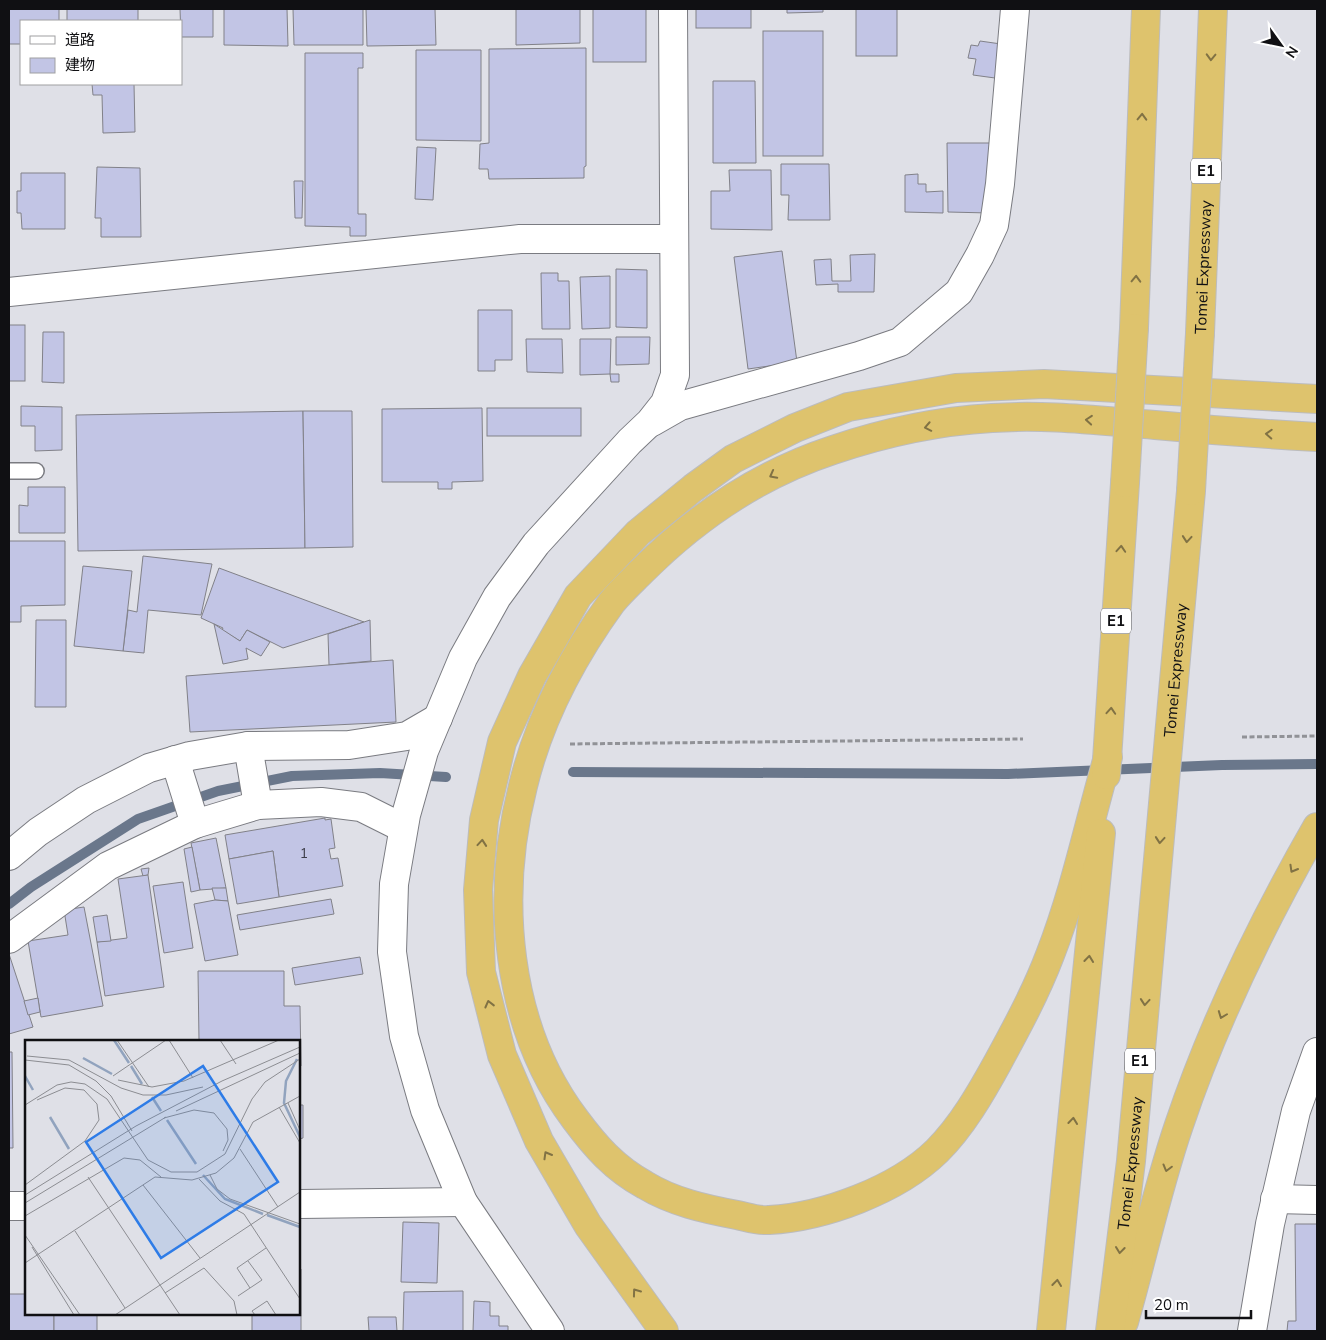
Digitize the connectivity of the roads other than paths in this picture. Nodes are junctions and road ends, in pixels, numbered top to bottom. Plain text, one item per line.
1 (673, 9) edge
2 (1016, 9) edge
3 (1146, 9) edge
4 (1213, 9) edge
5 (674, 239) junction
6 (9, 292) edge
7 (1317, 399) edge
8 (650, 422) junction
9 (1317, 437) edge
10 (9, 471) edge
11 (36, 471) dead end
12 (438, 718) junction
13 (248, 746) junction
14 (176, 760) junction
15 (1101, 794) junction
16 (258, 805) junction
17 (404, 821) junction
18 (195, 824) junction
19 (1317, 827) edge
20 (38, 832) junction
21 (9, 856) edge
22 (9, 862) edge
23 (9, 939) edge
24 (1317, 1052) edge
25 (1275, 1199) junction
26 (1317, 1200) edge
27 (463, 1202) junction
28 (300, 1204) edge
29 (9, 1206) edge
30 (25, 1206) edge
31 (550, 1331) edge
32 (664, 1331) edge
33 (1051, 1331) edge
34 (1110, 1331) edge
35 (1122, 1331) edge
36 (1252, 1331) edge

1 - 5 street
2 - 8 street
15 -> 3 highway, E1, bridge
4 -> 34 highway, Tomei Expressway / E1, bridge
5 - 6 street
5 - 8 street
32 -> 7 highway
8 - 12 street
9 -> 15 highway
10 - 11 lane
12 - 13 street
12 - 17 street
13 - 14 street
13 - 16 street
14 - 18 street
14 - 20 street
33 -> 15 highway
16 - 17 street
16 - 18 street
17 - 27 street
18 - 23 street
19 -> 35 highway
20 - 21 street
20 - 22 lane
24 - 25 street
25 - 26 street
25 - 36 street
27 - 28 street
27 - 31 street
29 - 30 street

